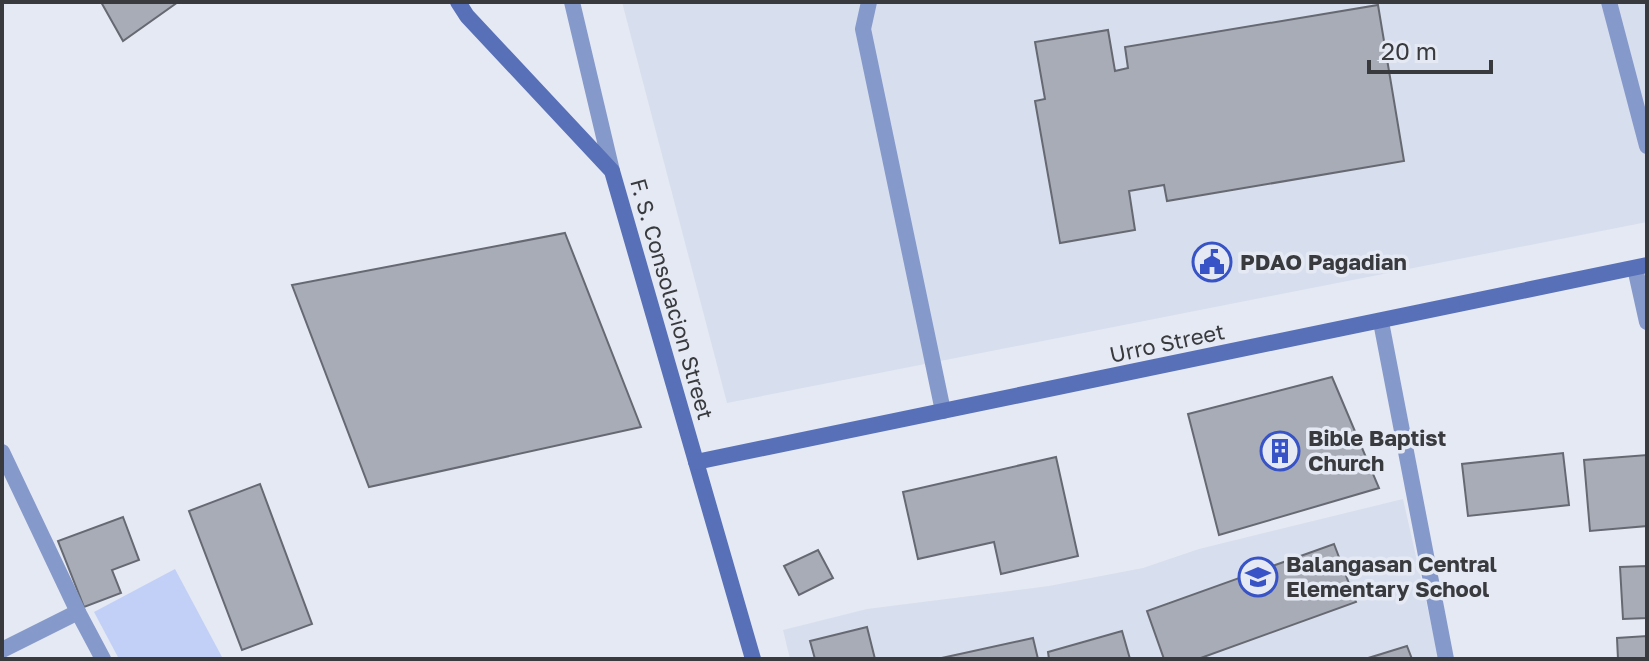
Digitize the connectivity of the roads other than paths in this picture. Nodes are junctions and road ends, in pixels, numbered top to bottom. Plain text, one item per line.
1 (458, 2) edge
2 (572, 2) edge
3 (869, 2) edge
4 (1609, 2) edge
5 (1647, 146) edge
6 (612, 171) junction
7 (1641, 267) edge
8 (1381, 322) junction
9 (1647, 322) edge
10 (943, 411) junction
11 (2, 452) edge
12 (696, 462) junction
13 (78, 612) junction
14 (2, 650) edge
15 (103, 659) edge
16 (753, 659) edge
17 (1446, 659) edge

1 - 6 street, F. S. Consolacion Street
2 - 6 street
3 - 10 street
4 - 5 street
6 - 12 street, F. S. Consolacion Street
7 - 8 street, Urro Street
7 - 9 street
8 - 10 street, Urro Street
8 - 17 street
10 - 12 street, Urro Street
11 - 13 street
12 - 16 street, F. S. Consolacion Street
13 - 14 street
13 - 15 street

